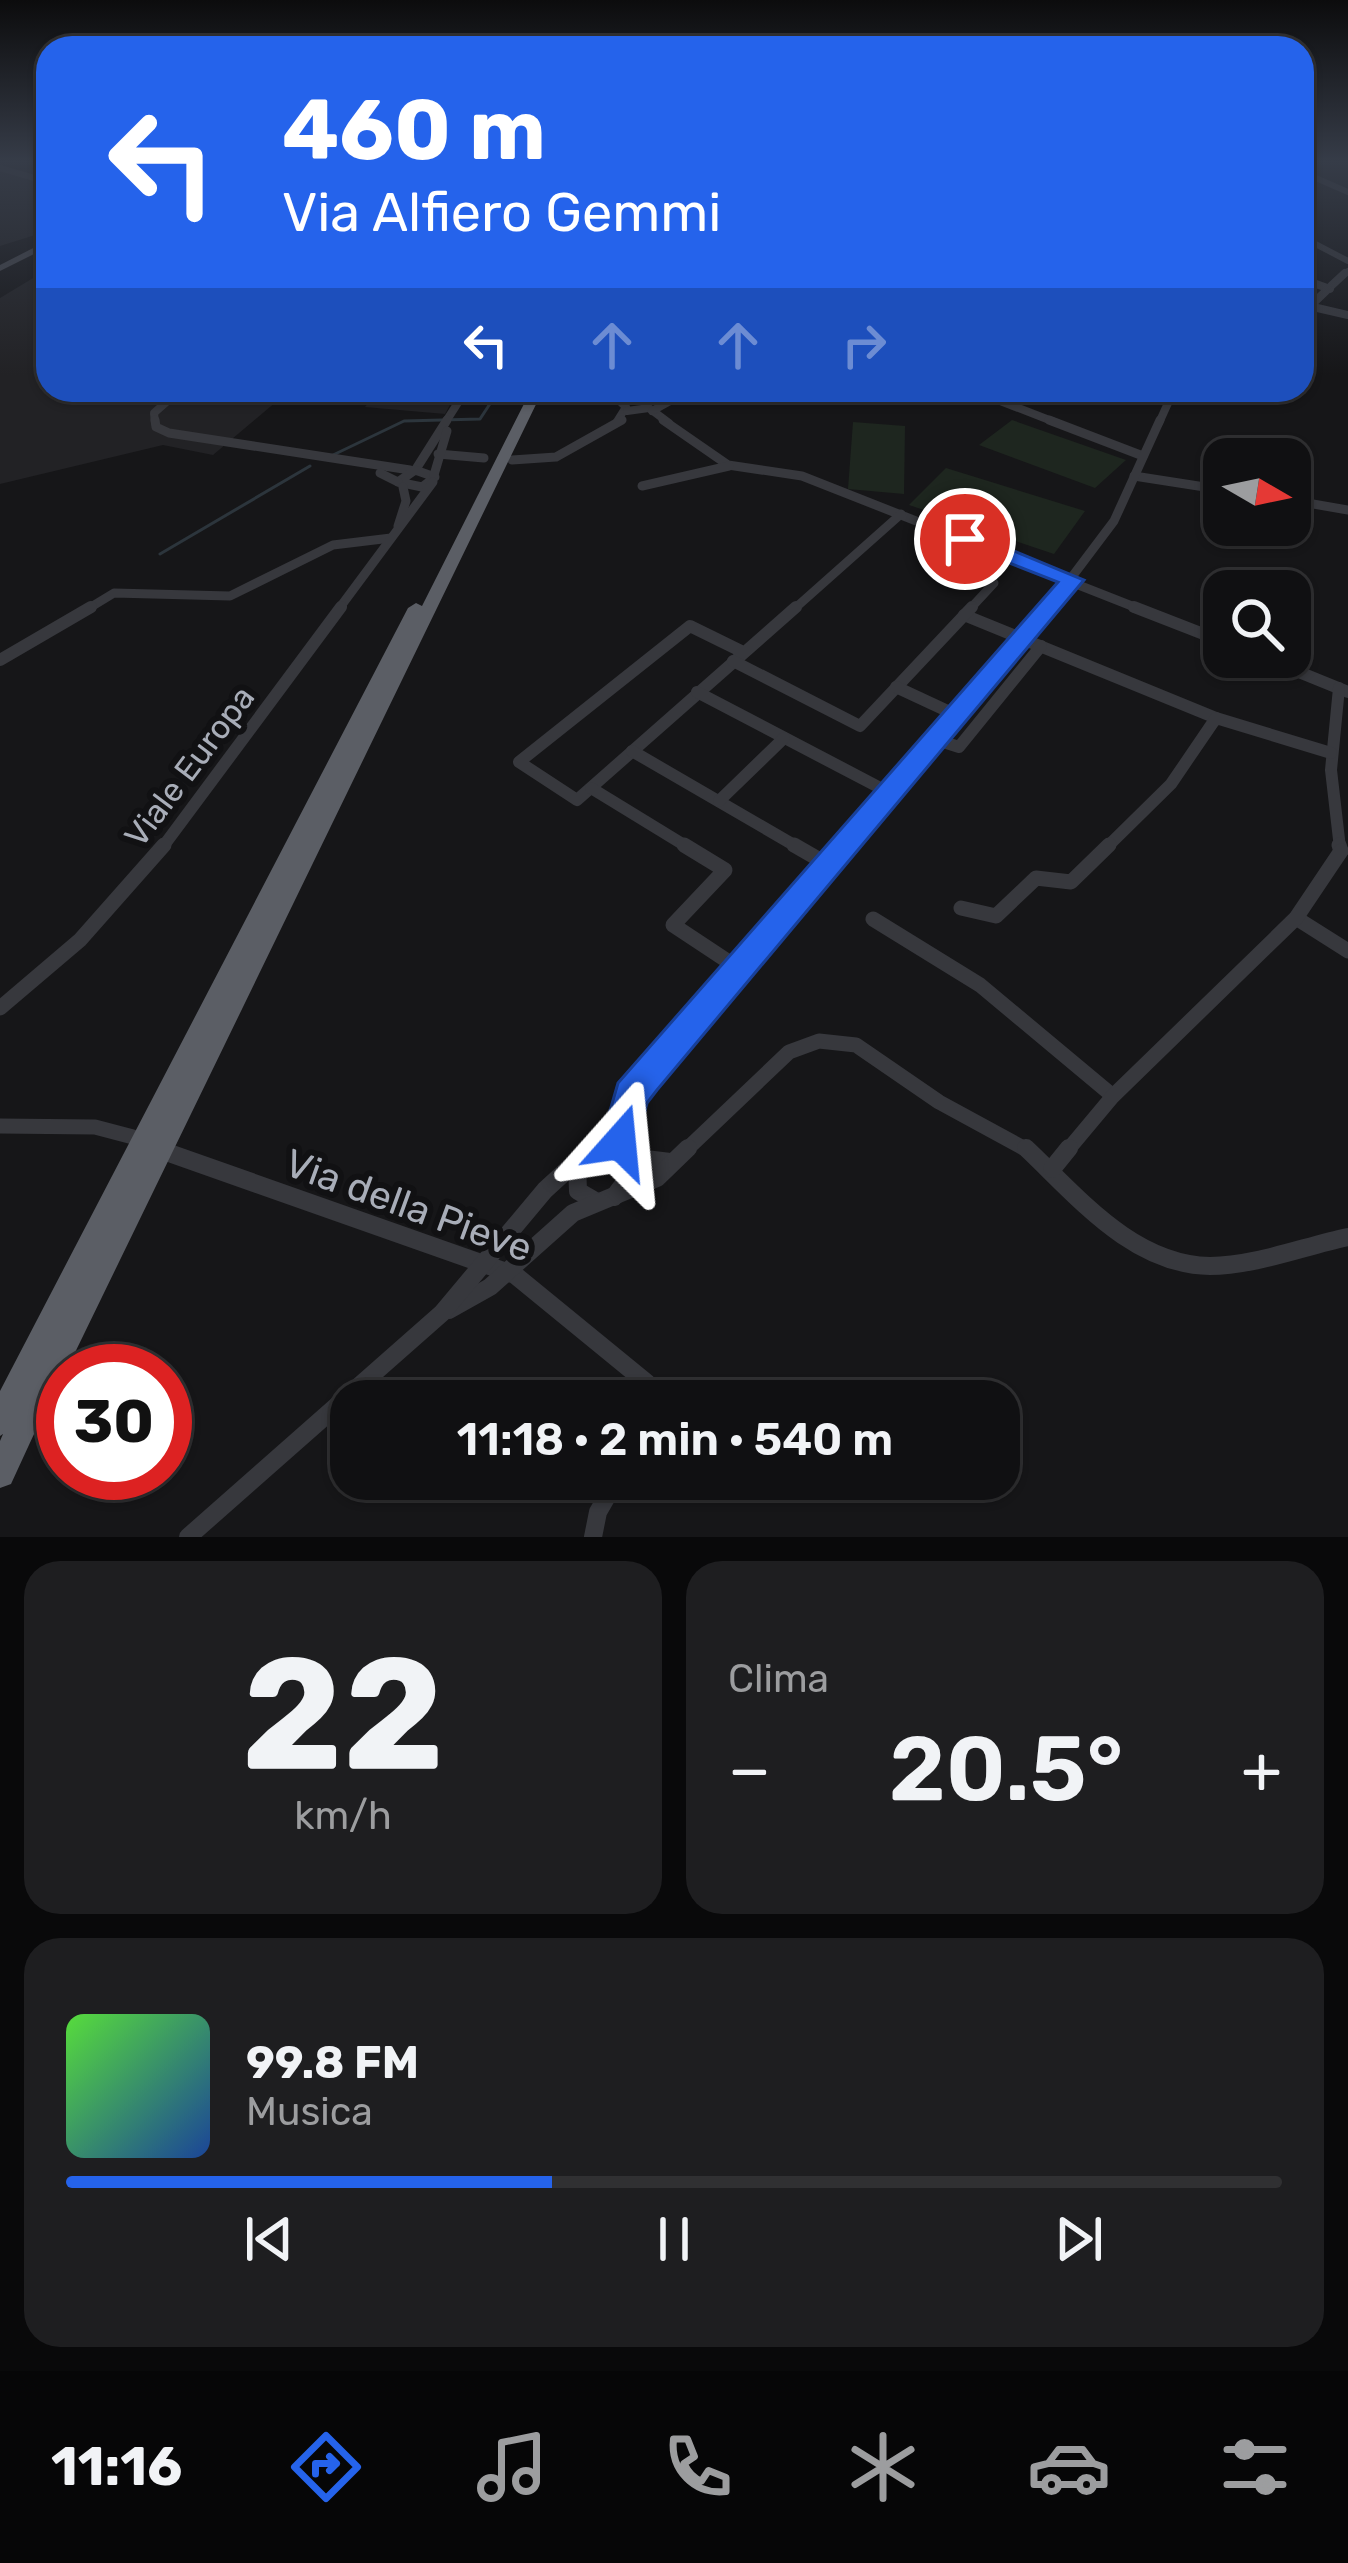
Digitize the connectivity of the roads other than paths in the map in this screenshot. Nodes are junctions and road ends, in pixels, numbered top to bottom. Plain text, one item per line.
1 (1314, 245) edge
2 (36, 252) edge
3 (1347, 265) edge
4 (0, 268) edge
5 (1314, 284) edge
6 (1331, 286) junction
7 (1314, 288) edge
8 (1322, 297) junction
9 (1314, 306) edge
10 (1314, 307) edge
11 (1348, 315) edge
12 (166, 402) edge
13 (459, 402) edge
14 (521, 402) edge
15 (531, 402) edge
16 (625, 402) edge
17 (661, 402) edge
18 (1004, 402) edge
19 (1170, 402) edge
20 (638, 411) junction
21 (437, 454) junction
22 (1143, 456) junction
23 (484, 458) dead end
24 (512, 460) dead end
25 (362, 467) junction
26 (725, 467) junction
27 (413, 470) junction
28 (1134, 476) junction
29 (433, 478) junction
30 (400, 484) junction
31 (643, 486) dead end
32 (1203, 487) edge
33 (1311, 503) edge
34 (1348, 509) edge
35 (901, 514) junction
36 (393, 536) junction
37 (965, 539) junction
38 (1072, 580) junction
39 (964, 615) junction
40 (1203, 633) edge
41 (1020, 638) junction
42 (1041, 646) junction
43 (738, 657) junction
44 (0, 660) edge
45 (1311, 677) edge
46 (896, 687) junction
47 (1343, 690) edge
48 (697, 692) junction
49 (954, 714) junction
50 (1216, 718) junction
51 (784, 738) junction
52 (934, 739) junction
53 (632, 751) junction
54 (1331, 753) junction
55 (591, 788) junction
56 (888, 792) junction
57 (718, 801) junction
58 (1344, 853) edge
59 (827, 864) junction
60 (961, 908) dead end
61 (1296, 918) junction
62 (873, 919) dead end
63 (1348, 951) edge
64 (738, 968) junction
65 (0, 1008) edge
66 (631, 1095) junction
67 (1113, 1096) junction
68 (0, 1126) edge
69 (133, 1137) dead end
70 (172, 1154) dead end
71 (620, 1155) junction
72 (583, 1157) junction
73 (670, 1162) junction
74 (1052, 1169) junction
75 (606, 1200) junction
76 (1348, 1237) edge
77 (481, 1264) junction
78 (507, 1272) junction
79 (442, 1312) junction
80 (643, 1380) edge
81 (0, 1421) edge
82 (0, 1473) edge
83 (605, 1500) edge
84 (188, 1537) edge
85 (593, 1537) edge

1 - 3 street
2 - 4 main road
3 - 6 street
5 - 6 street
6 - 8 street
7 - 8 street
8 - 9 street
10 - 11 street
12 - 25 street
13 - 21 street, Viale Europa
14 - 81 highway
15 - 82 highway
16 - 20 street
17 - 20 street
18 - 22 street
19 - 22 street
20 - 24 street
20 - 26 street
21 - 23 street
21 - 27 street
21 - 29 street, Viale Europa
22 - 28 street
25 - 27 street
25 - 30 street
26 - 31 street
26 - 35 street
27 - 29 street
27 - 30 street
28 - 32 street
28 - 38 street
29 - 30 street
29 - 36 street, Viale Europa
30 - 36 street, Viale Europa
33 - 34 street
35 - 37 street
35 - 43 street
36 - 44 street
36 - 65 street, Viale Europa
37 - 38 street
37 - 39 street
38 - 40 street
38 - 41 street
39 - 41 street
39 - 46 street
41 - 42 street
41 - 49 street
42 - 50 street
42 - 52 street
43 - 46 street
43 - 48 street
43 - 55 street
45 - 47 street
46 - 49 street
47 - 54 street
48 - 51 street
48 - 53 street
49 - 52 street
50 - 54 street
50 - 60 street
51 - 56 street
51 - 57 street
52 - 56 street
53 - 55 street
53 - 57 street
54 - 58 street
55 - 64 street
56 - 59 street
57 - 59 street
58 - 61 street
59 - 64 street
61 - 63 street
61 - 67 street
62 - 67 street
64 - 66 street
66 - 71 street
66 - 72 street
67 - 74 street
68 - 69 street
70 - 77 street, Via della Pieve
71 - 72 street
71 - 73 street
71 - 75 street
72 - 75 street
72 - 77 street
73 - 74 street
73 - 75 street
74 - 76 street
75 - 78 street
77 - 78 street, Via della Pieve
77 - 79 street
78 - 79 street
78 - 80 street, Via della Pieve
79 - 84 street
83 - 85 street

